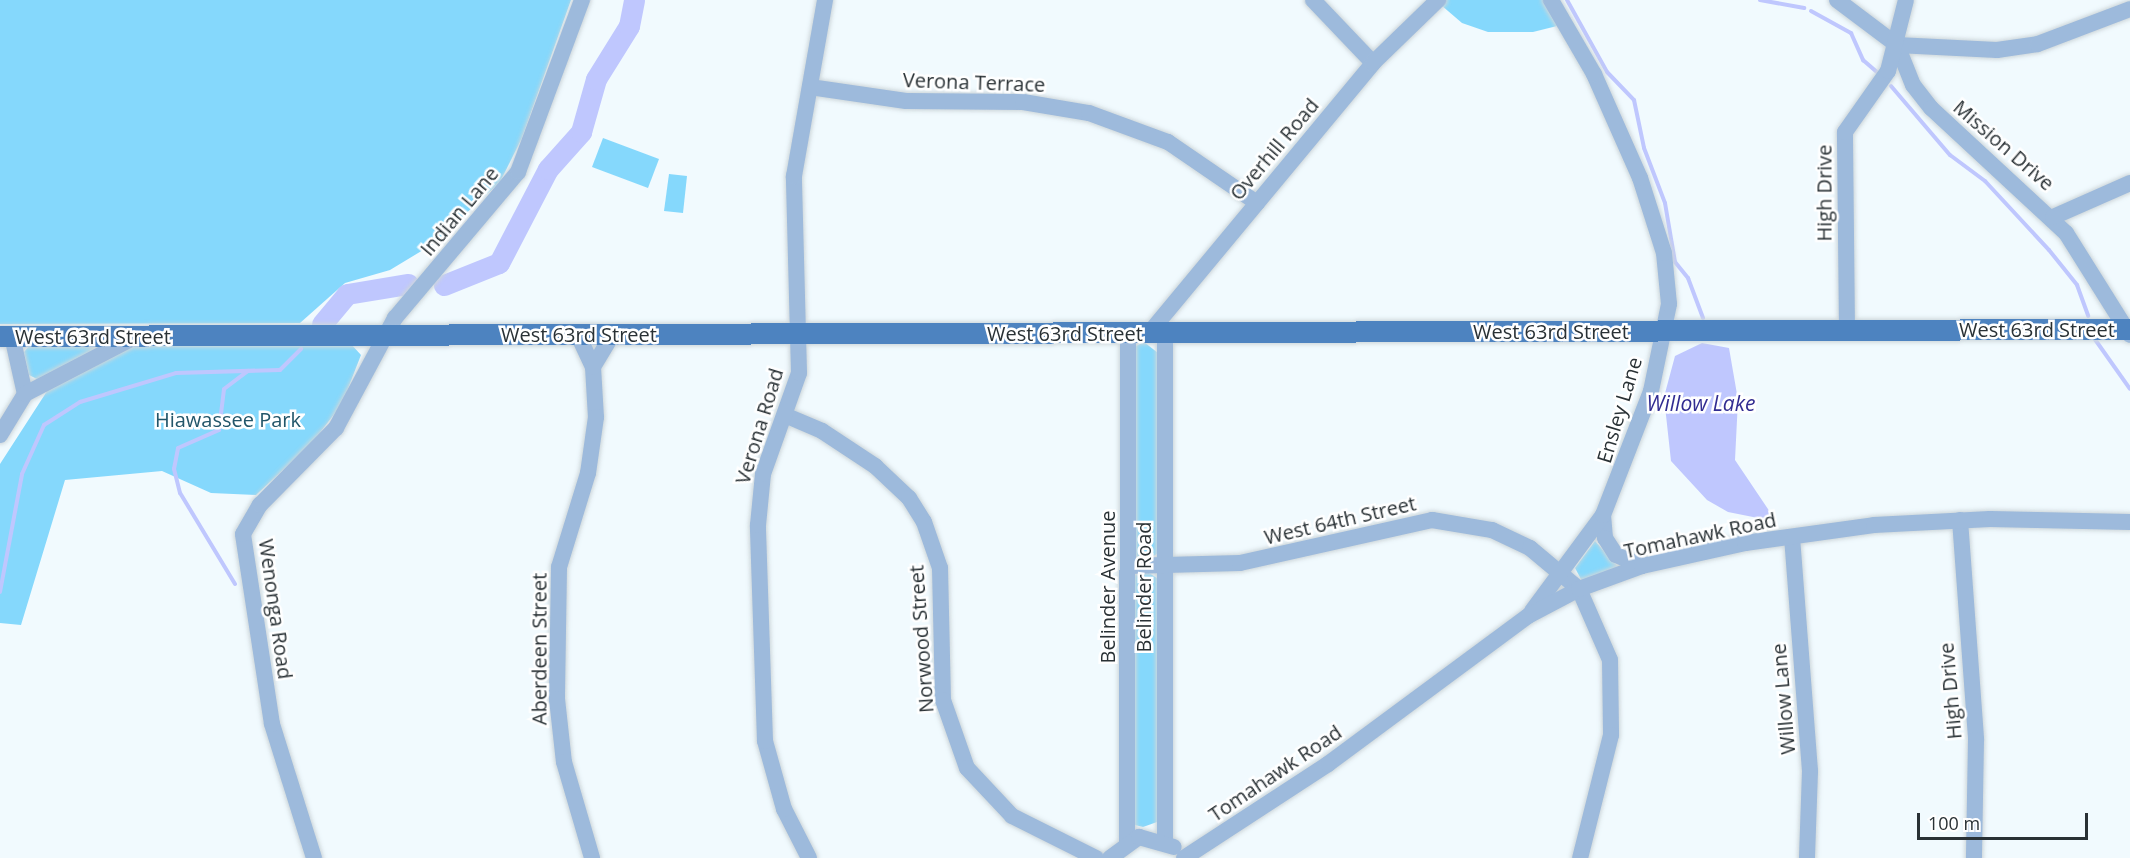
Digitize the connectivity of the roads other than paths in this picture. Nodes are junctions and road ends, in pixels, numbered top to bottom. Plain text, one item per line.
1 (582, 0) edge
2 (825, 0) edge
3 (1313, 0) edge
4 (1438, 0) edge
5 (1551, 0) edge
6 (1837, 0) edge
7 (1906, 0) edge
8 (2130, 9) edge
9 (1897, 45) junction
10 (1374, 63) junction
11 (810, 87) junction
12 (2130, 183) edge
13 (1257, 203) junction
14 (2053, 218) junction
15 (1847, 330) junction
16 (2129, 331) edge
17 (1662, 332) junction
18 (1128, 333) junction
19 (1157, 333) junction
20 (613, 334) junction
21 (801, 334) junction
22 (138, 335) junction
23 (578, 335) junction
24 (6, 336) edge
25 (390, 337) junction
26 (593, 367) junction
27 (25, 394) junction
28 (787, 416) junction
29 (0, 435) edge
30 (1604, 515) junction
31 (1960, 520) junction
32 (2130, 522) edge
33 (1792, 537) junction
34 (1128, 566) junction
35 (1163, 566) junction
36 (1642, 566) junction
37 (1561, 573) junction
38 (1579, 589) junction
39 (1528, 616) junction
40 (1165, 841) junction
41 (1127, 842) junction
42 (314, 858) edge
43 (592, 858) edge
44 (809, 858) edge
45 (1096, 858) edge
46 (1110, 858) edge
47 (1183, 858) edge
48 (1580, 858) edge
49 (1807, 858) edge
50 (1974, 858) edge

1 - 25 street, Indian Lane
2 - 11 street, Verona Road
3 - 10 street
4 - 10 street, Overhill Road
5 - 17 street, Ensley Lane
6 - 9 street
7 - 9 street, High Drive
8 - 9 street
9 - 14 street, Mission Drive
9 - 15 street, High Drive
10 - 13 street, Overhill Road
11 - 13 street, Verona Terrace
11 - 21 street, Verona Road
12 - 14 street
13 - 19 street, Overhill Road
14 - 16 street, Mission Drive
15 - 16 main road, West 63rd Street
15 - 17 main road, West 63rd Street
17 - 19 main road, West 63rd Street
17 - 30 street, Ensley Lane
18 - 19 main road, West 63rd Street
18 - 21 main road, West 63rd Street
18 - 34 street, Belinder Avenue
19 - 35 street, Belinder Road
20 - 21 main road, West 63rd Street
20 - 23 main road, West 63rd Street
20 - 26 street
21 - 28 street, Verona Road
22 - 24 main road, West 63rd Street
22 - 25 main road, West 63rd Street
22 - 27 street
23 - 25 main road, West 63rd Street
23 - 26 street, Aberdeen Street
24 - 27 street
25 - 42 street, Wenonga Road
26 - 43 street, Aberdeen Street
27 - 29 street
28 - 44 street, Verona Road
28 - 45 street, Norwood Street
30 - 36 street
30 - 37 street, Ensley Lane
31 - 32 street, Tomahawk Road
31 - 33 street, Tomahawk Road
31 - 50 street, High Drive
33 - 36 street, Tomahawk Road
33 - 49 street, Willow Lane
34 - 35 street, West 64th Street
34 - 41 street, Belinder Avenue
35 - 37 street, West 64th Street
35 - 40 street, Belinder Road
36 - 38 street, Tomahawk Road
37 - 38 street, West 64th Street
37 - 39 street, Ensley Lane
38 - 39 street, Tomahawk Road
38 - 48 street
39 - 47 street, Tomahawk Road
40 - 41 street
40 - 47 street
41 - 46 street

